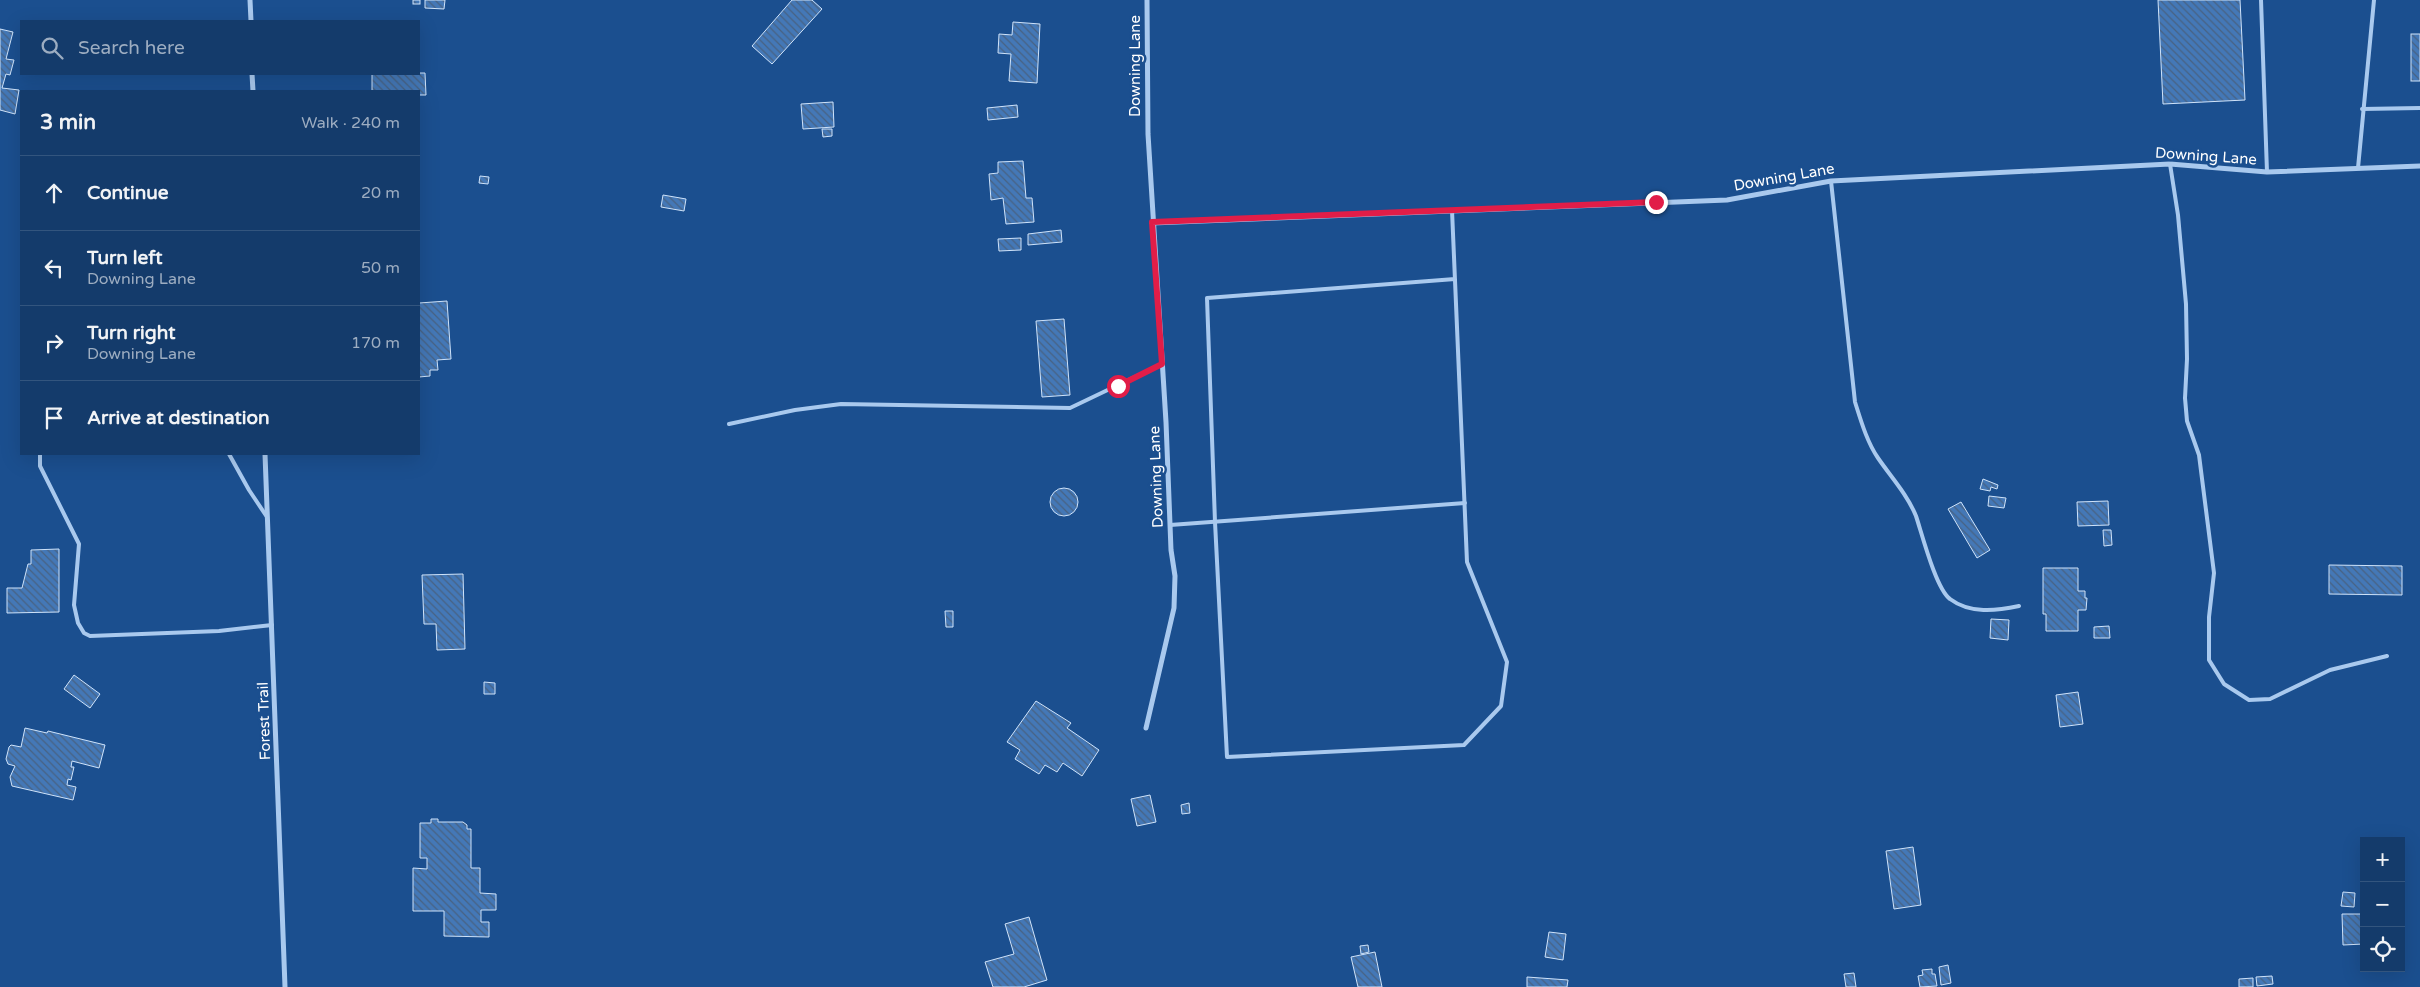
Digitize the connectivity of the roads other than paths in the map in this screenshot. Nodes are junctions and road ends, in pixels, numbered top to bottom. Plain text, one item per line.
1 (250, 0) edge
2 (1146, 0) edge
3 (2261, 0) edge
4 (2374, 0) edge
5 (251, 20) edge
6 (252, 75) edge
7 (253, 90) edge
8 (2420, 108) edge
9 (2362, 109) junction
10 (2170, 164) junction
11 (2420, 166) edge
12 (2358, 168) junction
13 (2267, 172) junction
14 (1831, 180) junction
15 (1452, 210) junction
16 (1152, 222) junction
17 (1455, 279) junction
18 (1162, 364) junction
19 (729, 424) dead end
20 (40, 455) edge
21 (230, 455) edge
22 (265, 455) edge
23 (1465, 503) junction
24 (267, 518) junction
25 (1215, 522) junction
26 (1170, 525) junction
27 (2019, 606) dead end
28 (272, 625) junction
29 (2387, 656) dead end
30 (1146, 728) dead end
31 (285, 987) edge

1 - 5 street
2 - 16 street, Downing Lane
3 - 13 lane
4 - 9 lane
6 - 7 street
8 - 9 lane
9 - 12 lane
10 - 13 street, Downing Lane
10 - 14 street, Downing Lane
10 - 29 lane
11 - 12 street, Downing Lane
12 - 13 street, Downing Lane
14 - 15 street, Downing Lane
14 - 27 lane
15 - 16 street, Downing Lane
15 - 17 lane
16 - 18 street, Downing Lane
17 - 23 lane
17 - 25 lane
18 - 19 lane
18 - 26 street, Downing Lane
20 - 28 lane
21 - 24 lane
22 - 24 street, Forest Trail
23 - 25 lane
23 - 25 lane
24 - 28 street, Forest Trail
25 - 26 lane
26 - 30 street, Downing Lane
28 - 31 street, Forest Trail

